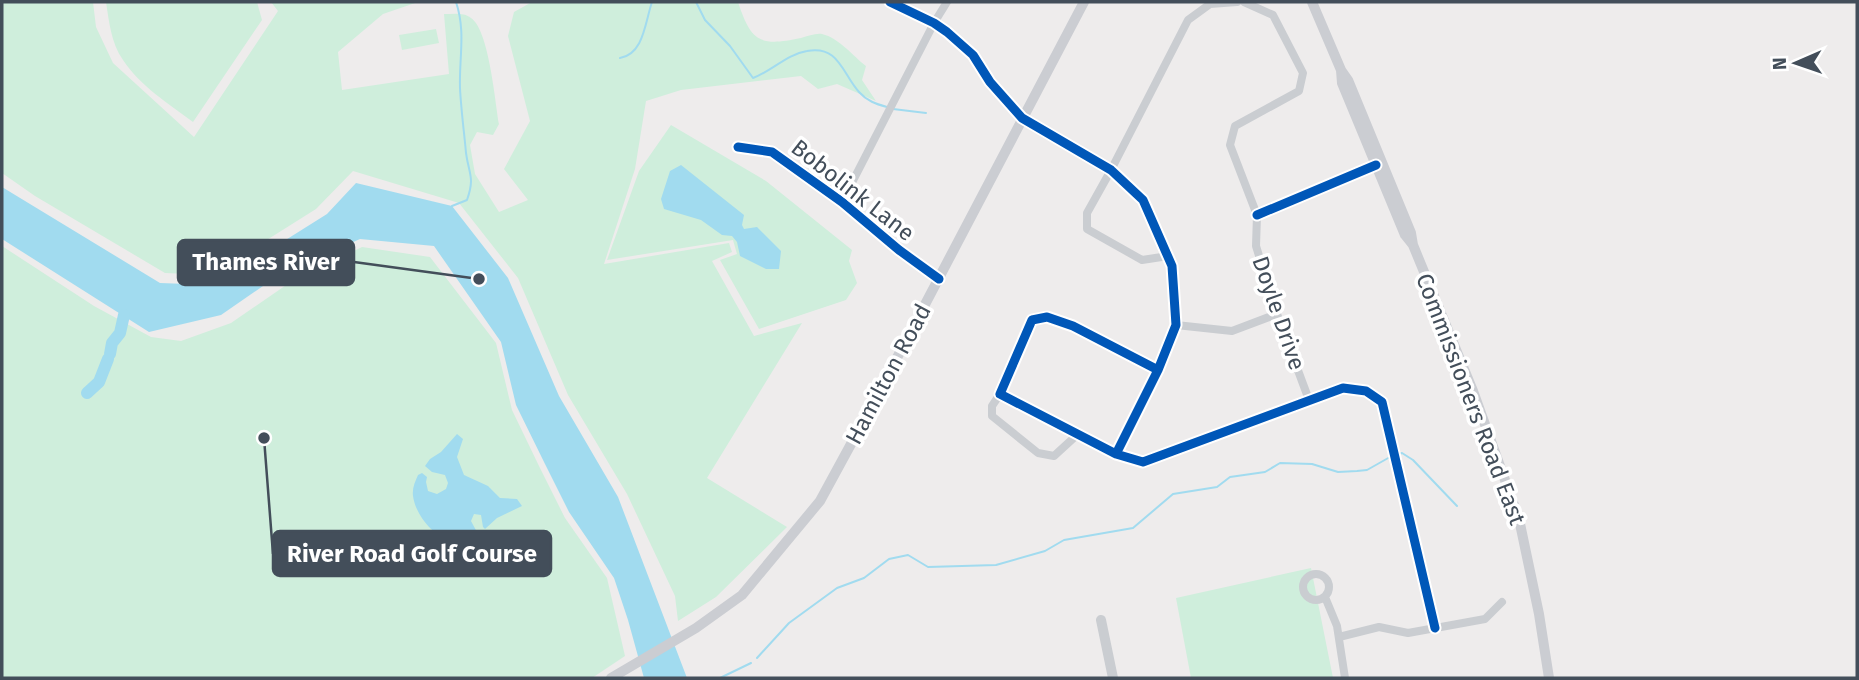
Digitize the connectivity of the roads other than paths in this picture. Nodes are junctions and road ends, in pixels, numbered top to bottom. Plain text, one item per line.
1 (890, 2) edge
2 (947, 2) edge
3 (1084, 2) edge
4 (1237, 2) edge
5 (1244, 2) edge
6 (1312, 2) edge
7 (934, 23) junction
8 (1341, 70) junction
9 (1022, 118) junction
10 (738, 147) dead end
11 (1376, 165) junction
12 (1111, 170) junction
13 (842, 202) junction
14 (1258, 215) junction
15 (1413, 245) junction
16 (1168, 256) junction
17 (939, 279) junction
18 (1277, 314) junction
19 (1176, 326) junction
20 (1158, 370) junction
21 (1000, 394) junction
22 (1309, 400) junction
23 (1079, 434) junction
24 (1116, 454) junction
25 (1325, 597) dead end
26 (1502, 602) dead end
27 (1101, 620) dead end
28 (1435, 628) junction
29 (1339, 637) junction
30 (614, 676) edge
31 (1113, 678) edge
32 (1345, 678) edge
33 (1549, 678) edge

1 - 7 street
2 - 7 street
3 - 9 main road, Hamilton Road
4 - 12 street
5 - 14 street, Doyle Drive
6 - 8 main road, Commissioners Road East
7 - 9 street
7 - 13 street
8 - 11 main road, Commissioners Road East
8 - 15 main road, Commissioners Road East
9 - 12 street
9 - 17 main road, Hamilton Road
10 - 13 street, Bobolink Lane
11 - 14 street
11 - 15 main road, Commissioners Road East
12 - 16 street
12 - 16 street
13 - 17 street, Bobolink Lane
14 - 18 street, Doyle Drive
15 - 33 main road, Commissioners Road East
16 - 19 street
17 - 30 main road, Hamilton Road
18 - 19 street
18 - 22 street, Doyle Drive
19 - 20 street
20 - 21 street
20 - 24 street
21 - 23 street
21 - 23 street
22 - 24 street
22 - 28 street
23 - 24 street
25 - 29 street
26 - 28 street
27 - 31 street
28 - 29 street
29 - 32 street

